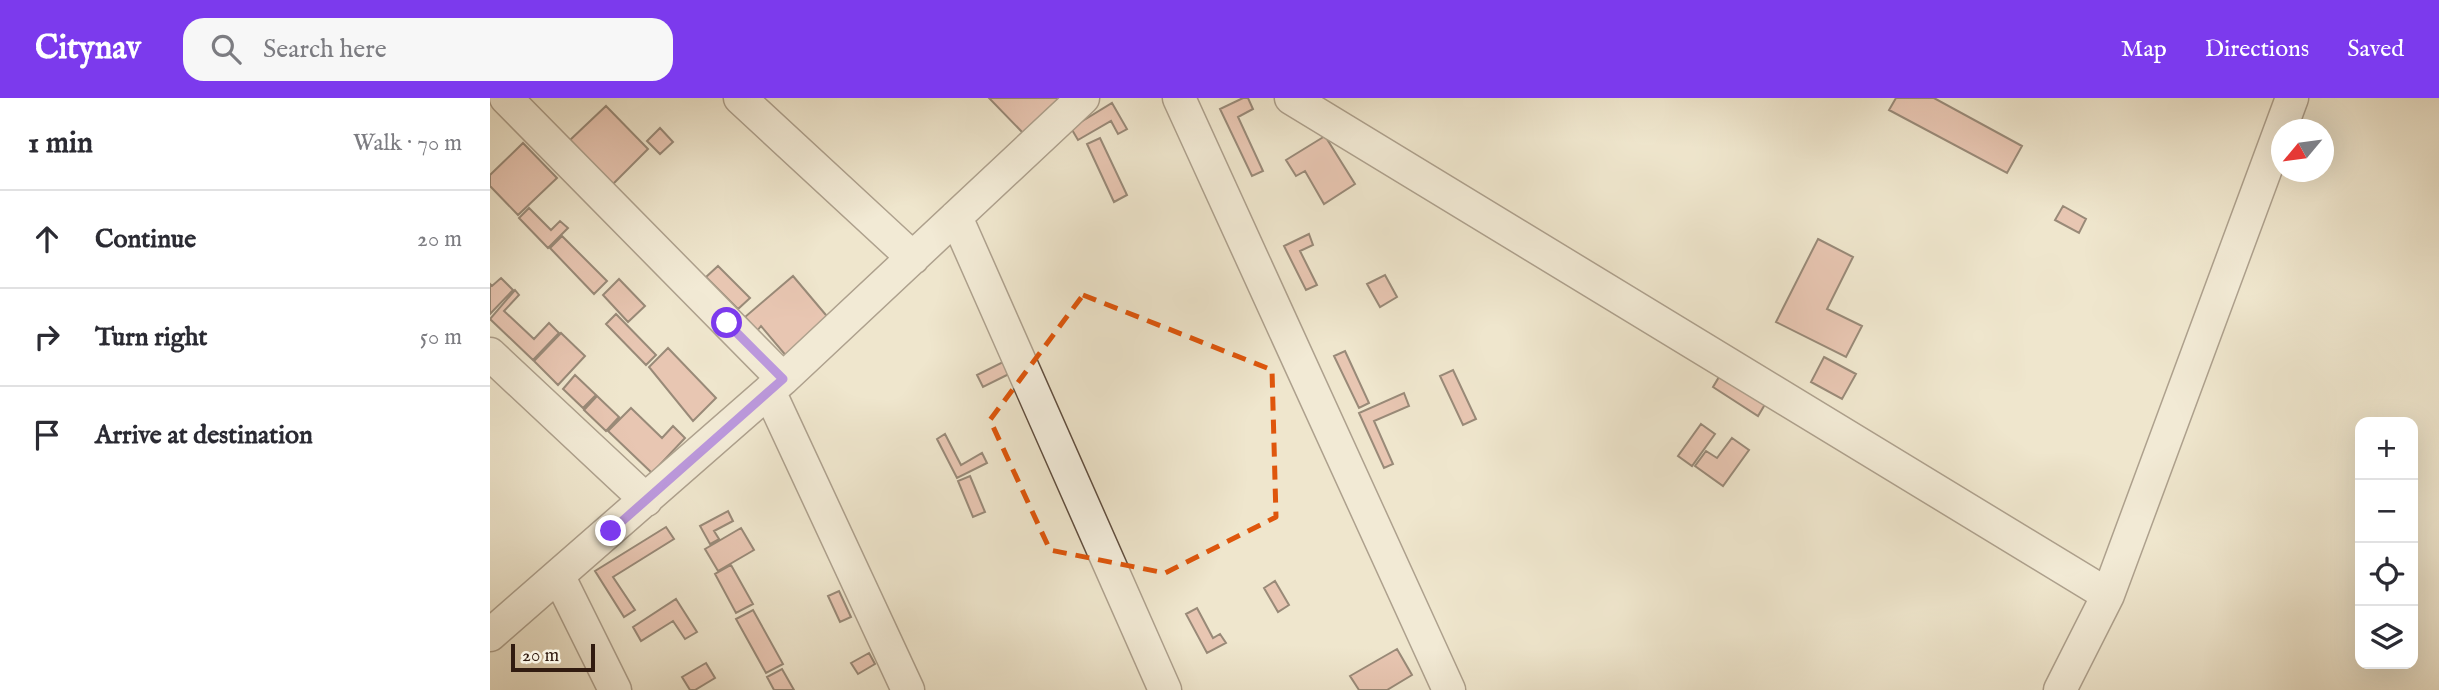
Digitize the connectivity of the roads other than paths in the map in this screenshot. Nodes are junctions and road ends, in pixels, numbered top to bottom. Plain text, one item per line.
1 (506, 98) edge
2 (740, 98) edge
3 (1083, 98) edge
4 (1179, 98) edge
5 (1291, 98) edge
6 (2292, 98) edge
7 (956, 217) junction
8 (913, 258) junction
9 (490, 354) edge
10 (776, 385) junction
11 (646, 500) junction
12 (559, 577) junction
13 (2108, 595) junction
14 (490, 635) edge
15 (615, 690) edge
16 (908, 690) edge
17 (1165, 690) edge
18 (1449, 690) edge
19 (2060, 690) edge

1 - 10 street
2 - 8 street
3 - 7 street
4 - 18 street
5 - 13 street
6 - 13 street
7 - 8 street
7 - 17 street
8 - 10 street
9 - 11 street
10 - 11 street
10 - 16 street
11 - 12 street
12 - 14 street
12 - 15 street
13 - 19 street

